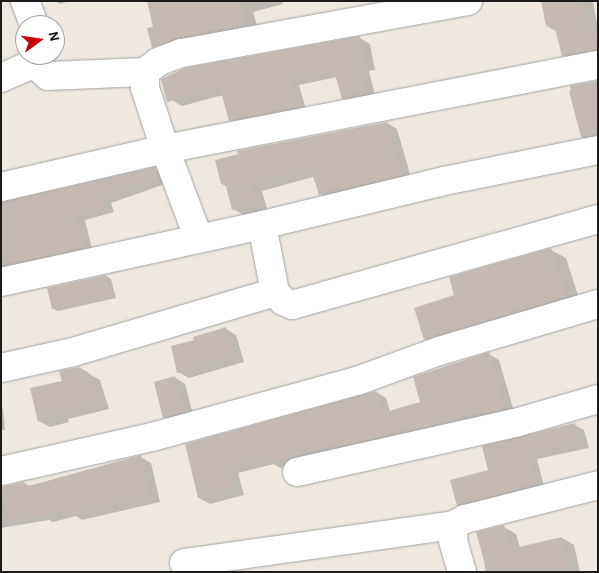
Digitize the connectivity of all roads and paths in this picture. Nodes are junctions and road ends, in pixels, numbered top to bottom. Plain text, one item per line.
1 (468, 1) edge
2 (25, 65) edge
3 (40, 65) edge
4 (598, 65) edge
5 (145, 72) junction
6 (1, 78) edge
7 (165, 149) junction
8 (598, 150) edge
9 (1, 187) edge
10 (598, 219) edge
11 (262, 224) junction
12 (198, 237) junction
13 (1, 282) edge
14 (276, 292) junction
15 (598, 304) edge
16 (1, 368) edge
17 (598, 399) edge
18 (1, 471) edge
19 (297, 472) dead end
20 (598, 485) edge
21 (454, 525) junction
22 (184, 563) dead end
23 (462, 572) edge

1 - 5 street
2 - 6 street
3 - 5 street
4 - 7 street
5 - 7 street
7 - 9 street
7 - 12 street
8 - 11 street
10 - 14 street
11 - 12 street
11 - 14 street
12 - 13 street
14 - 16 street
15 - 18 street
17 - 19 street
20 - 21 street
21 - 22 street
21 - 23 street

